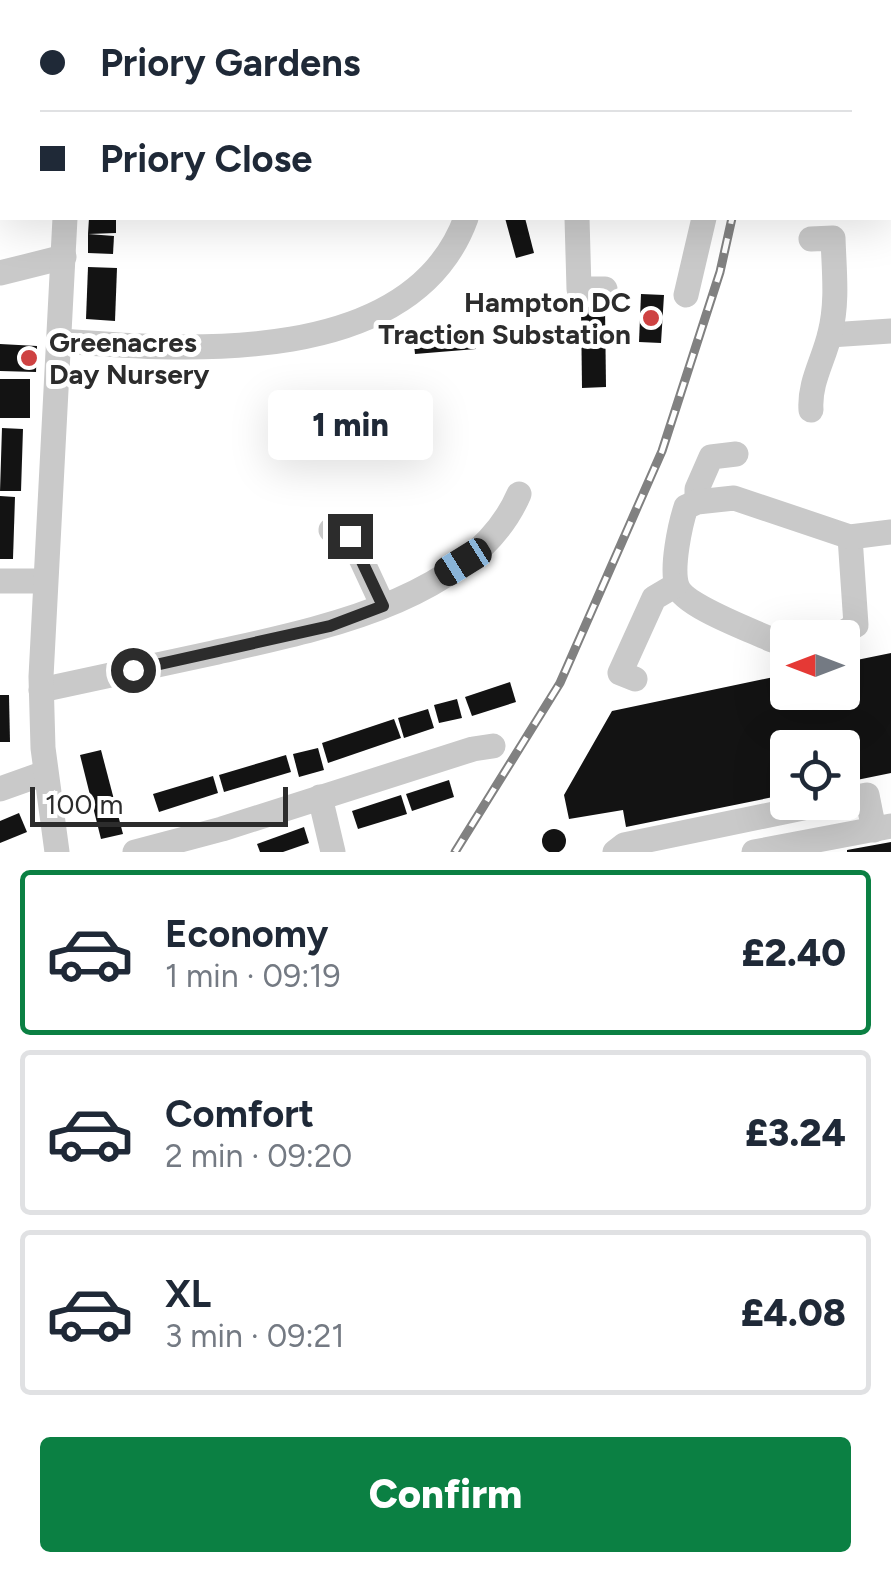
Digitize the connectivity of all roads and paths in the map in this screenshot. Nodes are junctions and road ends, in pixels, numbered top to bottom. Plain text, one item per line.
1 (65, 220) edge
2 (465, 220) edge
3 (578, 220) edge
4 (704, 220) edge
5 (812, 239) dead end
6 (64, 258) junction
7 (0, 272) edge
8 (605, 289) dead end
9 (686, 295) dead end
10 (891, 332) edge
11 (830, 335) junction
12 (61, 342) junction
13 (811, 410) dead end
14 (736, 454) dead end
15 (519, 494) dead end
16 (697, 502) junction
17 (331, 530) dead end
18 (891, 532) edge
19 (850, 537) junction
20 (0, 580) edge
21 (45, 581) junction
22 (676, 584) junction
23 (383, 606) junction
24 (856, 620) edge
25 (770, 639) edge
26 (636, 679) dead end
27 (42, 690) junction
28 (493, 746) dead end
29 (45, 772) junction
30 (0, 789) edge
31 (320, 796) junction
32 (860, 796) edge
33 (770, 815) edge
34 (883, 828) edge
35 (813, 846) edge
36 (58, 852) edge
37 (135, 852) edge
38 (332, 852) edge
39 (615, 852) edge
40 (754, 852) edge

1 - 6 street
2 - 12 street
3 - 8 street
4 - 9 street
5 - 11 street
6 - 7 street
6 - 12 street
10 - 11 street
11 - 13 street
12 - 21 street
14 - 16 street
15 - 23 street
16 - 19 street
16 - 22 street
17 - 23 street
18 - 19 street
19 - 24 street
20 - 21 street
21 - 27 street
22 - 25 street
22 - 26 street
23 - 27 street
27 - 29 street
28 - 31 street
29 - 30 street
29 - 36 street
31 - 37 street
31 - 38 street
32 - 34 street
33 - 39 street
34 - 35 street
35 - 40 street

